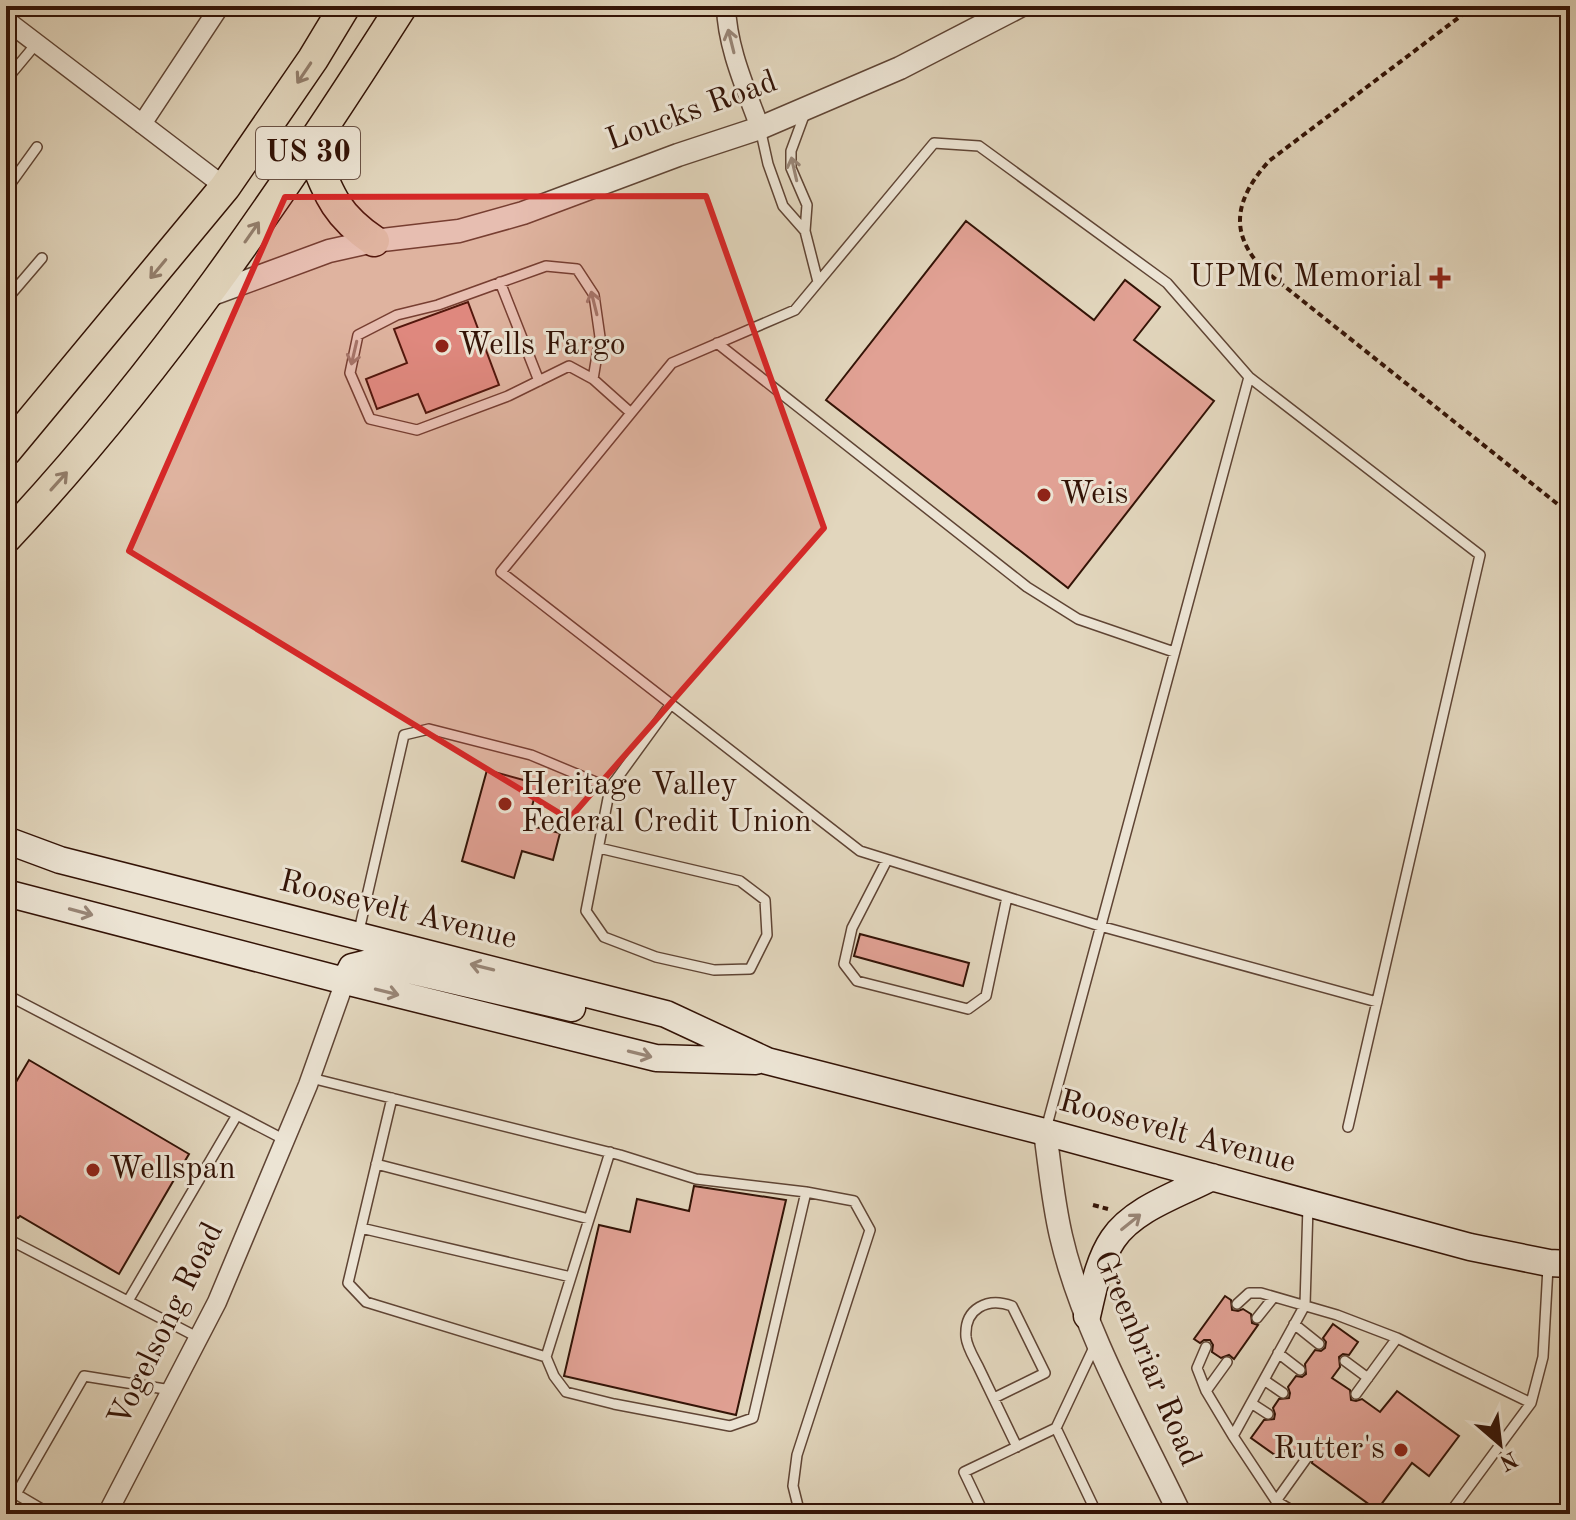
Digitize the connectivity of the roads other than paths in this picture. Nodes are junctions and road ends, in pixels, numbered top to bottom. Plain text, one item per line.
1 (220, 6) edge
2 (345, 6) edge
3 (402, 6) edge
4 (726, 6) edge
5 (1020, 6) edge
6 (6, 20) edge
7 (36, 44) junction
8 (6, 80) edge
9 (806, 108) junction
10 (142, 124) junction
11 (760, 128) junction
12 (37, 147) dead end
13 (311, 149) junction
14 (225, 187) junction
15 (6, 190) edge
16 (805, 231) junction
17 (374, 241) junction
18 (42, 258) dead end
19 (500, 282) junction
20 (818, 282) junction
21 (207, 296) junction
22 (6, 300) edge
23 (717, 343) junction
24 (1249, 377) junction
25 (593, 379) junction
26 (539, 381) junction
27 (631, 413) junction
28 (6, 451) edge
29 (6, 538) edge
30 (1174, 652) junction
31 (671, 704) junction
32 (610, 788) junction
33 (6, 840) edge
34 (599, 848) junction
35 (887, 860) junction
36 (6, 893) edge
37 (1007, 897) junction
38 (1100, 926) junction
39 (358, 936) junction
40 (345, 981) junction
41 (1377, 1002) junction
42 (623, 1003) junction
43 (6, 1010) edge
44 (767, 1061) junction
45 (311, 1078) junction
46 (392, 1098) junction
47 (237, 1115) junction
48 (1348, 1127) dead end
49 (1045, 1132) junction
50 (285, 1140) junction
51 (610, 1152) junction
52 (376, 1164) junction
53 (1212, 1177) junction
54 (806, 1192) junction
55 (1308, 1203) junction
56 (589, 1219) junction
57 (361, 1228) junction
58 (6, 1238) edge
59 (1559, 1263) edge
60 (571, 1277) junction
61 (1273, 1298) junction
62 (128, 1301) junction
63 (1237, 1304) dead end
64 (1305, 1305) junction
65 (1257, 1318) dead end
66 (1294, 1324) junction
67 (1092, 1328) junction
68 (199, 1338) junction
69 (1397, 1338) junction
70 (1319, 1344) dead end
71 (1206, 1347) dead end
72 (1278, 1353) junction
73 (546, 1357) junction
74 (1345, 1361) dead end
75 (1227, 1362) dead end
76 (1300, 1370) dead end
77 (1368, 1378) junction
78 (1264, 1380) junction
79 (171, 1390) junction
80 (1206, 1391) junction
81 (1283, 1393) dead end
82 (1356, 1394) dead end
83 (994, 1398) junction
84 (1251, 1403) junction
85 (1531, 1403) junction
86 (1268, 1414) dead end
87 (1056, 1428) junction
88 (1233, 1436) junction
89 (1017, 1447) junction
90 (1306, 1459) dead end
91 (1276, 1501) junction
92 (50, 1514) edge
93 (107, 1514) edge
94 (800, 1514) edge
95 (984, 1514) edge
96 (1097, 1514) edge
97 (1180, 1514) edge
98 (1298, 1514) edge
99 (1449, 1514) edge

1 - 10 street
2 -> 14 highway, US 30 / US 30
3 - 13 highway, US 30 / US 30
11 -> 4 street
5 - 9 street, Loucks Road
6 - 7 street
7 - 8 lane
7 - 10 street
9 - 11 street, Loucks Road
16 -> 9 lane
10 - 14 street
11 - 16 lane
11 - 17 street, Loucks Road
12 - 15 lane
13 - 17 highway
21 -> 13 highway, US 30 / US 30
14 -> 28 highway, US 30
16 - 20 lane
17 - 21 street, Loucks Road
18 - 22 lane
25 -> 19 lane
19 - 26 lane
19 -> 26 lane
20 - 23 lane
20 - 24 lane
29 -> 21 highway, US 30
23 - 27 lane
23 - 30 lane
24 - 30 lane
24 - 41 lane
25 - 26 lane
25 - 27 lane
27 - 31 lane
30 - 38 lane
31 - 32 lane
31 - 35 lane
32 - 34 lane
32 - 39 lane
33 - 39 main road, Roosevelt Avenue
34 - 34 lane
35 - 37 lane
35 - 37 lane
36 -> 40 main road, Roosevelt Avenue
37 - 38 lane
38 - 41 lane
38 - 49 lane
42 -> 39 main road, Roosevelt Avenue
40 - 42 main road
40 -> 44 main road, Roosevelt Avenue
40 - 45 street, Vogelsong Road
41 - 48 lane
42 - 44 main road, Roosevelt Avenue
43 - 47 lane
44 - 49 main road, Roosevelt Avenue
45 - 46 lane
45 - 50 street, Vogelsong Road
46 - 51 lane
46 - 52 lane
47 - 50 lane
47 - 62 lane
49 - 53 main road, Roosevelt Avenue
49 - 67 street, Greenbriar Road
50 - 68 street, Vogelsong Road
51 - 54 lane
51 - 56 lane
52 - 56 lane
52 - 57 lane
53 - 55 main road, Roosevelt Avenue
67 -> 53 main road
54 - 73 lane
54 - 94 lane
55 - 59 main road, Roosevelt Avenue
55 - 64 lane
56 - 60 lane
57 - 60 lane
57 - 73 lane
58 - 62 lane
59 - 85 lane
60 - 73 lane
61 - 63 lane
61 - 64 lane
61 - 65 lane
62 - 68 lane
64 - 66 lane
64 - 69 lane
66 - 70 lane
66 - 72 lane
67 - 87 lane
67 - 97 street, Greenbriar Road
68 - 79 street, Vogelsong Road
69 - 77 lane
69 - 85 lane
71 - 80 lane
72 - 76 lane
72 - 78 lane
74 - 77 lane
75 - 80 lane
77 - 82 lane
78 - 81 lane
78 - 84 lane
79 - 92 lane
79 - 93 street, Vogelsong Road
80 - 88 lane
83 - 83 lane
83 - 89 lane
84 - 86 lane
84 - 88 lane
85 - 99 lane
87 - 89 lane
87 - 96 lane
88 - 91 lane
89 - 95 lane
90 - 91 lane
91 - 98 lane

